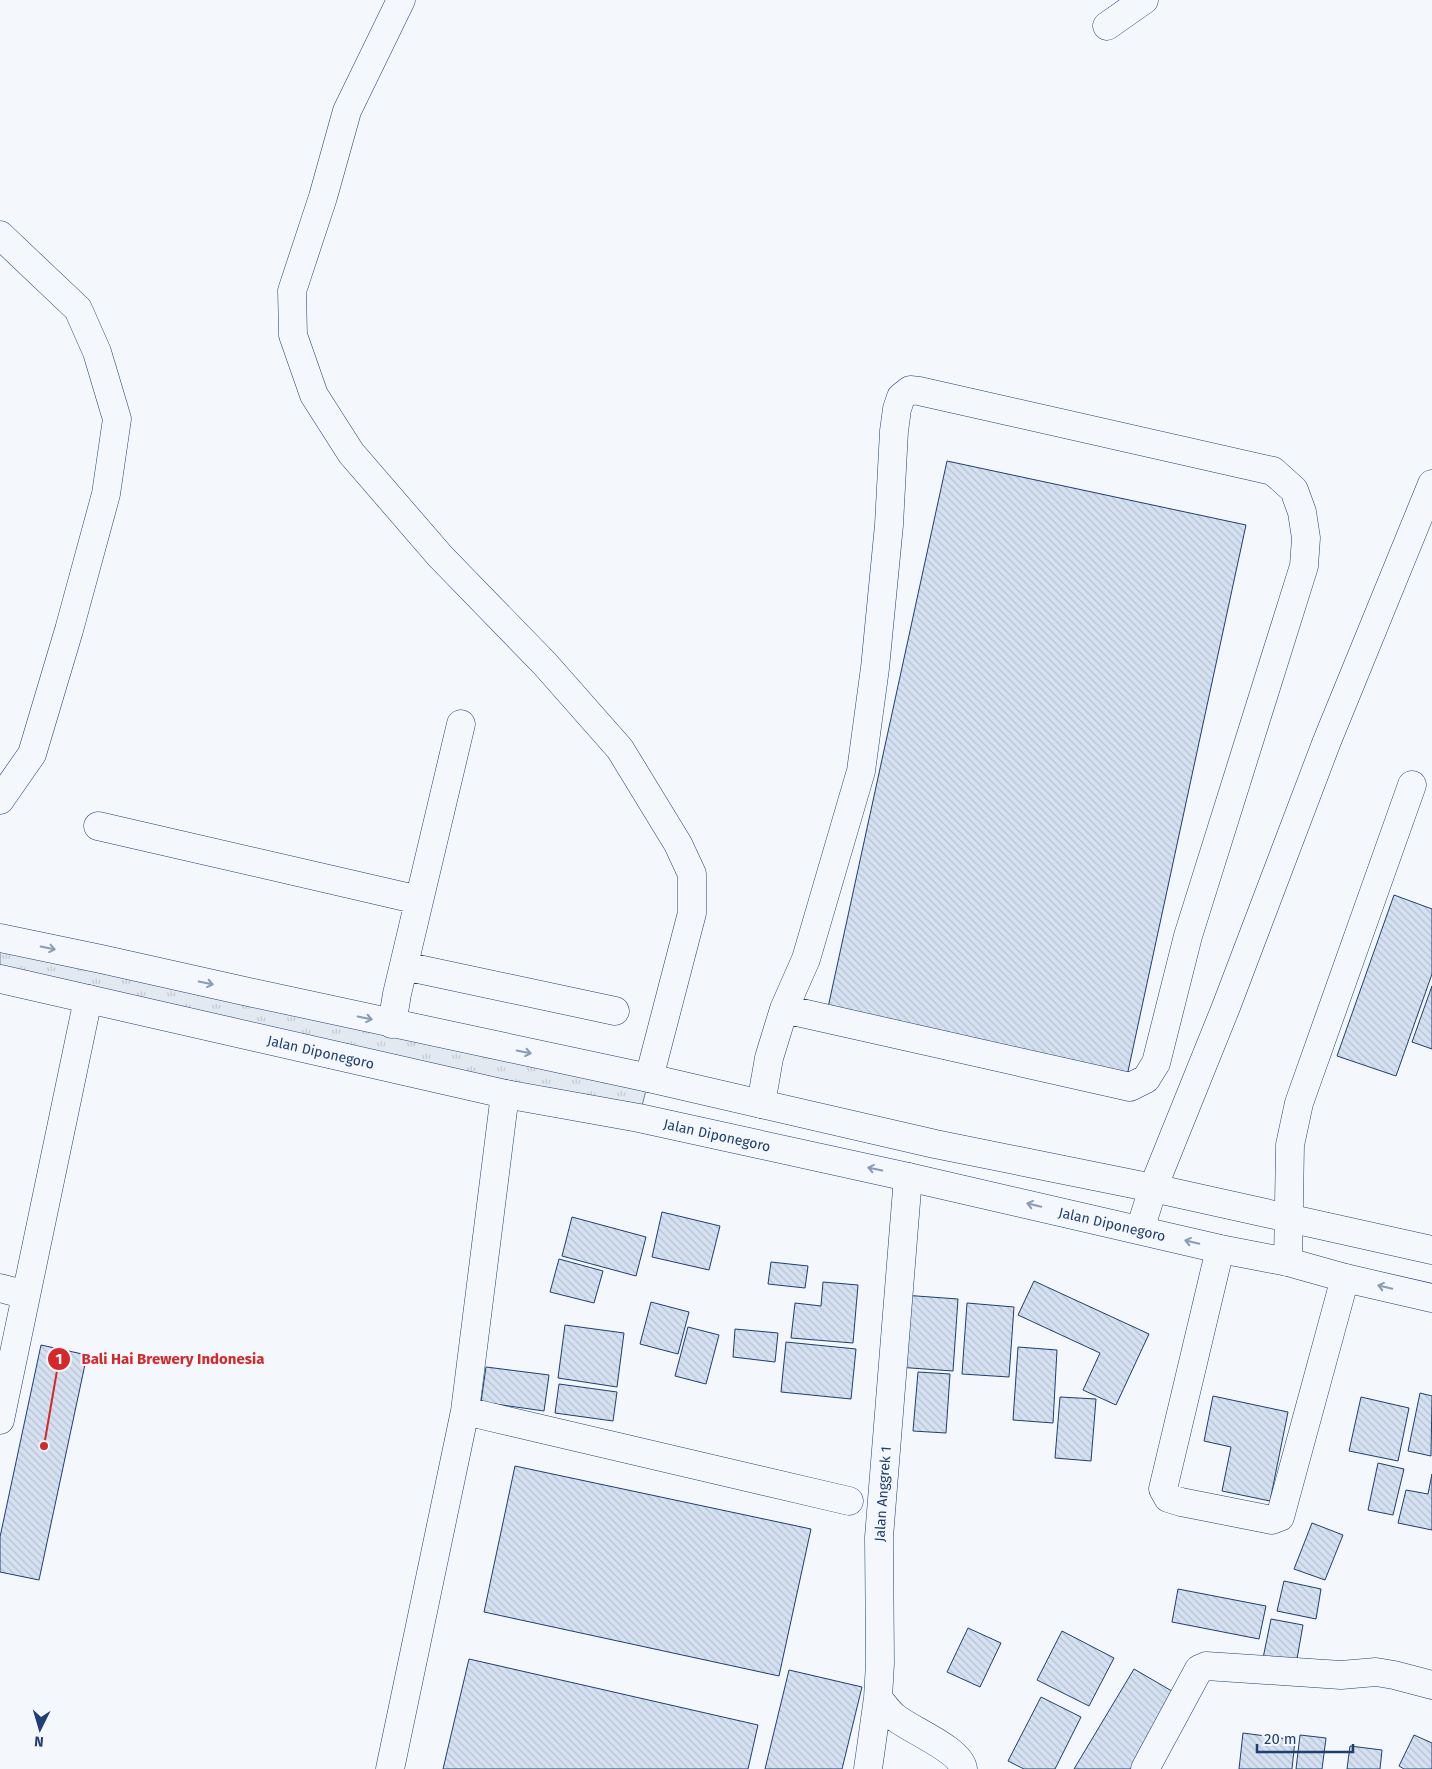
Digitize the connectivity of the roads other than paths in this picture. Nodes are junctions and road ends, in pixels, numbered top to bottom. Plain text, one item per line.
1 (401, 0) edge
2 (1144, 0) edge
3 (1107, 26) dead end
4 (0, 235) edge
5 (1432, 484) edge
6 (460, 724) dead end
7 (1412, 786) dead end
8 (0, 800) edge
9 (98, 826) dead end
10 (419, 900) junction
11 (0, 938) edge
12 (404, 966) junction
13 (0, 979) edge
14 (88, 998) junction
15 (784, 1010) junction
16 (615, 1011) dead end
17 (392, 1024) junction
18 (649, 1078) junction
19 (505, 1094) junction
20 (761, 1104) junction
21 (908, 1177) junction
22 (1153, 1188) junction
23 (1290, 1219) junction
24 (1140, 1230) junction
25 (1220, 1248) junction
26 (1432, 1250) edge
27 (1288, 1262) junction
28 (1345, 1278) junction
29 (0, 1288) edge
30 (26, 1294) junction
31 (1432, 1298) edge
32 (465, 1411) junction
33 (0, 1420) edge
34 (849, 1501) dead end
35 (1432, 1685) edge
36 (878, 1698) junction
37 (390, 1769) edge
38 (868, 1769) edge
39 (963, 1769) edge
40 (1145, 1769) edge

1 - 18 main road
2 - 3 main road
4 - 8 main road
5 - 22 main road
6 - 10 main road
7 - 23 main road
9 - 10 main road
10 - 12 main road
11 -> 17 main road
12 - 16 main road
12 - 17 main road
13 - 14 main road, Jalan Diponegoro
14 - 19 main road, Jalan Diponegoro
14 - 30 main road
15 - 15 main road
15 - 20 main road
17 -> 18 main road
18 - 20 main road
21 -> 19 main road, Jalan Diponegoro
19 - 32 main road
20 - 22 main road
24 -> 21 main road, Jalan Diponegoro
21 - 36 main road, Jalan Anggrek 1
22 - 23 main road
22 - 24 main road
23 - 26 main road
23 - 27 main road
25 -> 24 main road, Jalan Diponegoro
25 - 27 main road, Jalan Diponegoro
25 - 28 main road
27 - 28 main road, Jalan Diponegoro
31 -> 28 main road, Jalan Diponegoro
29 - 30 main road
30 - 33 main road
32 - 34 main road
32 - 37 main road
35 - 40 main road
36 - 38 main road, Jalan Anggrek 1
36 - 39 main road

